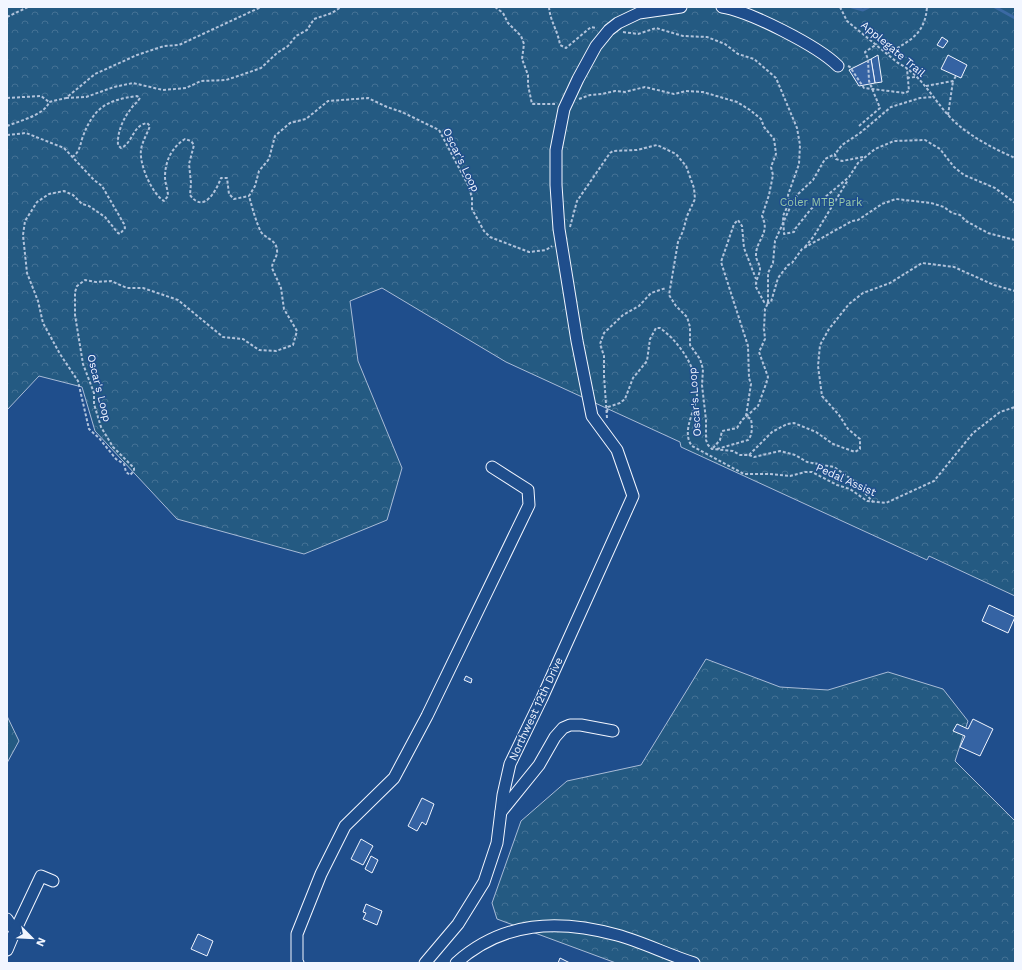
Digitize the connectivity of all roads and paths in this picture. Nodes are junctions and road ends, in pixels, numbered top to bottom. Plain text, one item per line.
1 (28, 7) edge
2 (261, 7) edge
3 (341, 7) edge
4 (495, 7) edge
5 (549, 7) edge
6 (681, 7) edge
7 (722, 7) edge
8 (840, 7) edge
9 (927, 7) edge
10 (7, 17) edge
11 (609, 30) junction
12 (877, 44) junction
13 (888, 53) junction
14 (838, 66) joint
15 (907, 67) junction
16 (956, 76) dead end
17 (915, 77) junction
18 (907, 78) junction
19 (953, 81) junction
20 (926, 86) junction
21 (872, 90) junction
22 (933, 97) junction
23 (7, 98) edge
24 (66, 98) junction
25 (49, 102) junction
26 (568, 102) junction
27 (948, 115) junction
28 (7, 126) edge
29 (859, 126) dead end
30 (7, 135) edge
31 (834, 154) junction
32 (72, 157) junction
33 (865, 157) junction
34 (1015, 158) edge
35 (849, 177) junction
36 (249, 196) junction
37 (1015, 203) edge
38 (782, 226) junction
39 (561, 239) junction
40 (1015, 240) edge
41 (802, 249) junction
42 (756, 280) junction
43 (666, 288) dead end
44 (1015, 291) edge
45 (768, 303) junction
46 (1015, 407) edge
47 (607, 412) junction
48 (746, 416) junction
49 (607, 422) dead end
50 (712, 449) junction
51 (749, 455) junction
52 (492, 467) dead end
53 (874, 503) junction
54 (613, 731) dead end
55 (501, 812) junction
56 (53, 881) dead end
57 (7, 919) edge
58 (15, 931) junction
59 (7, 950) edge
60 (298, 963) edge
61 (425, 963) edge
62 (456, 963) edge
63 (694, 963) edge

1 - 10 path
2 - 24 path
3 - 24 path
4 - 26 path
5 - 11 path
6 - 11 street, Northwest 12th Drive
7 - 14 street
8 - 12 path, Applegate Trail
9 - 13 path
11 - 26 street, Northwest 12th Drive
11 - 38 path
12 - 13 path, Applegate Trail
12 - 21 path
13 - 15 path, Applegate Trail
14 - 21 path
15 - 17 path, Applegate Trail
15 - 18 path
16 - 19 path
17 - 18 path
17 - 20 path, Applegate Trail
18 - 21 path
19 - 20 path
19 - 27 path
20 - 22 path, Applegate Trail
21 - 29 path
22 - 27 path, Applegate Trail
22 - 31 path
23 - 25 path
24 - 25 path
25 - 28 path
26 - 39 street, Northwest 12th Drive
26 - 42 path
27 - 34 path, Applegate Trail
30 - 32 path, Oscar's Loop
31 - 33 path
31 - 38 path
32 - 36 path
32 - 36 path, Oscar's Loop
33 - 35 path
33 - 37 path
35 - 38 path
35 - 41 path
36 - 39 path, Oscar's Loop
38 - 45 path
39 - 50 path, Oscar's Loop
39 - 55 street, Northwest 12th Drive
40 - 41 path
41 - 45 path
42 - 45 path
42 - 48 path
43 - 47 path
44 - 51 path
45 - 48 path
46 - 53 path, Pedal Assist
47 - 49 path
47 - 53 path, Pedal Assist
48 - 50 path
48 - 50 path
50 - 51 path, Oscar's Loop
51 - 53 path, Oscar's Loop
52 - 60 street
54 - 55 street
55 - 61 street, Northwest 12th Drive
56 - 58 street
57 - 58 street
58 - 59 street
62 - 63 street

